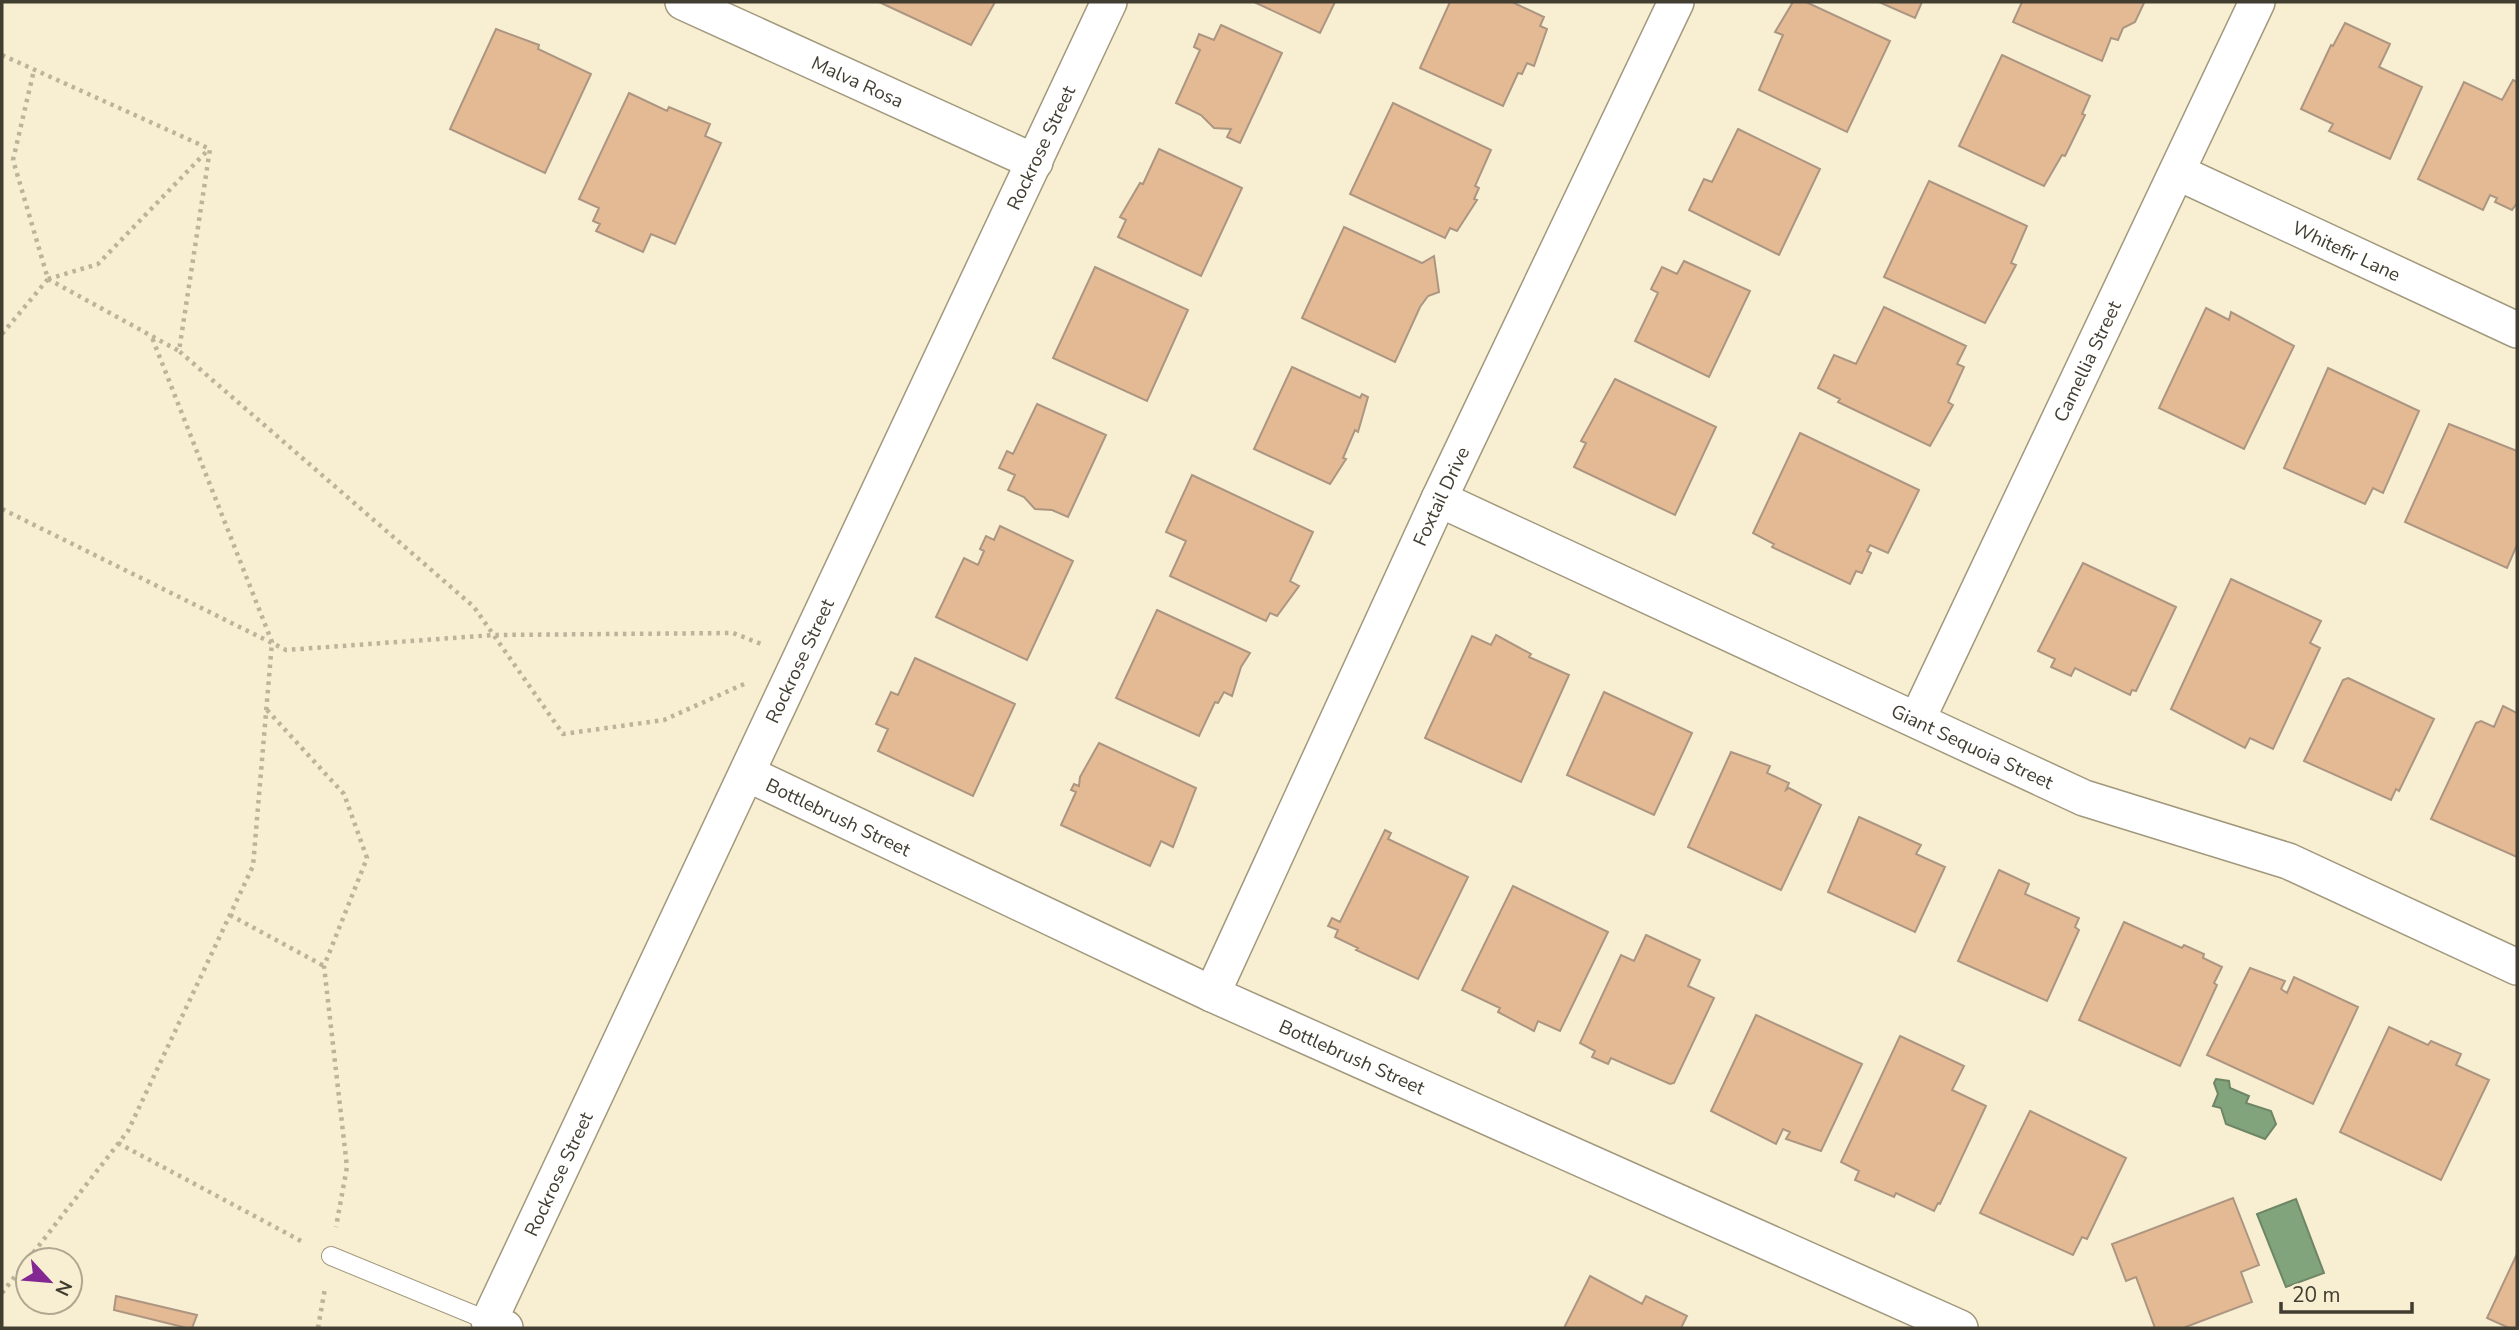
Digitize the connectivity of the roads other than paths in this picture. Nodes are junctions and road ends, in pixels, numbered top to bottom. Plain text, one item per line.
1 (684, 2) edge
2 (1109, 2) edge
3 (1676, 2) edge
4 (2257, 2) edge
5 (1035, 162) junction
6 (2177, 172) junction
7 (2517, 330) edge
8 (1439, 499) junction
9 (1917, 720) junction
10 (748, 774) junction
11 (2517, 967) edge
12 (1212, 994) junction
13 (331, 1256) road end
14 (497, 1324) edge
15 (1960, 1328) edge

1 - 5 street, Malva Rosa
2 - 5 street, Rockrose Street
3 - 8 street, Foxtail Drive
4 - 6 street, Camellia Street
5 - 10 street, Rockrose Street
6 - 7 street, Whitefir Lane
6 - 9 street, Camellia Street
8 - 9 street, Giant Sequoia Street
8 - 12 street, Foxtail Drive
9 - 11 street, Giant Sequoia Street
10 - 12 street, Bottlebrush Street
10 - 14 street, Rockrose Street
12 - 15 street, Bottlebrush Street
13 - 14 lane

